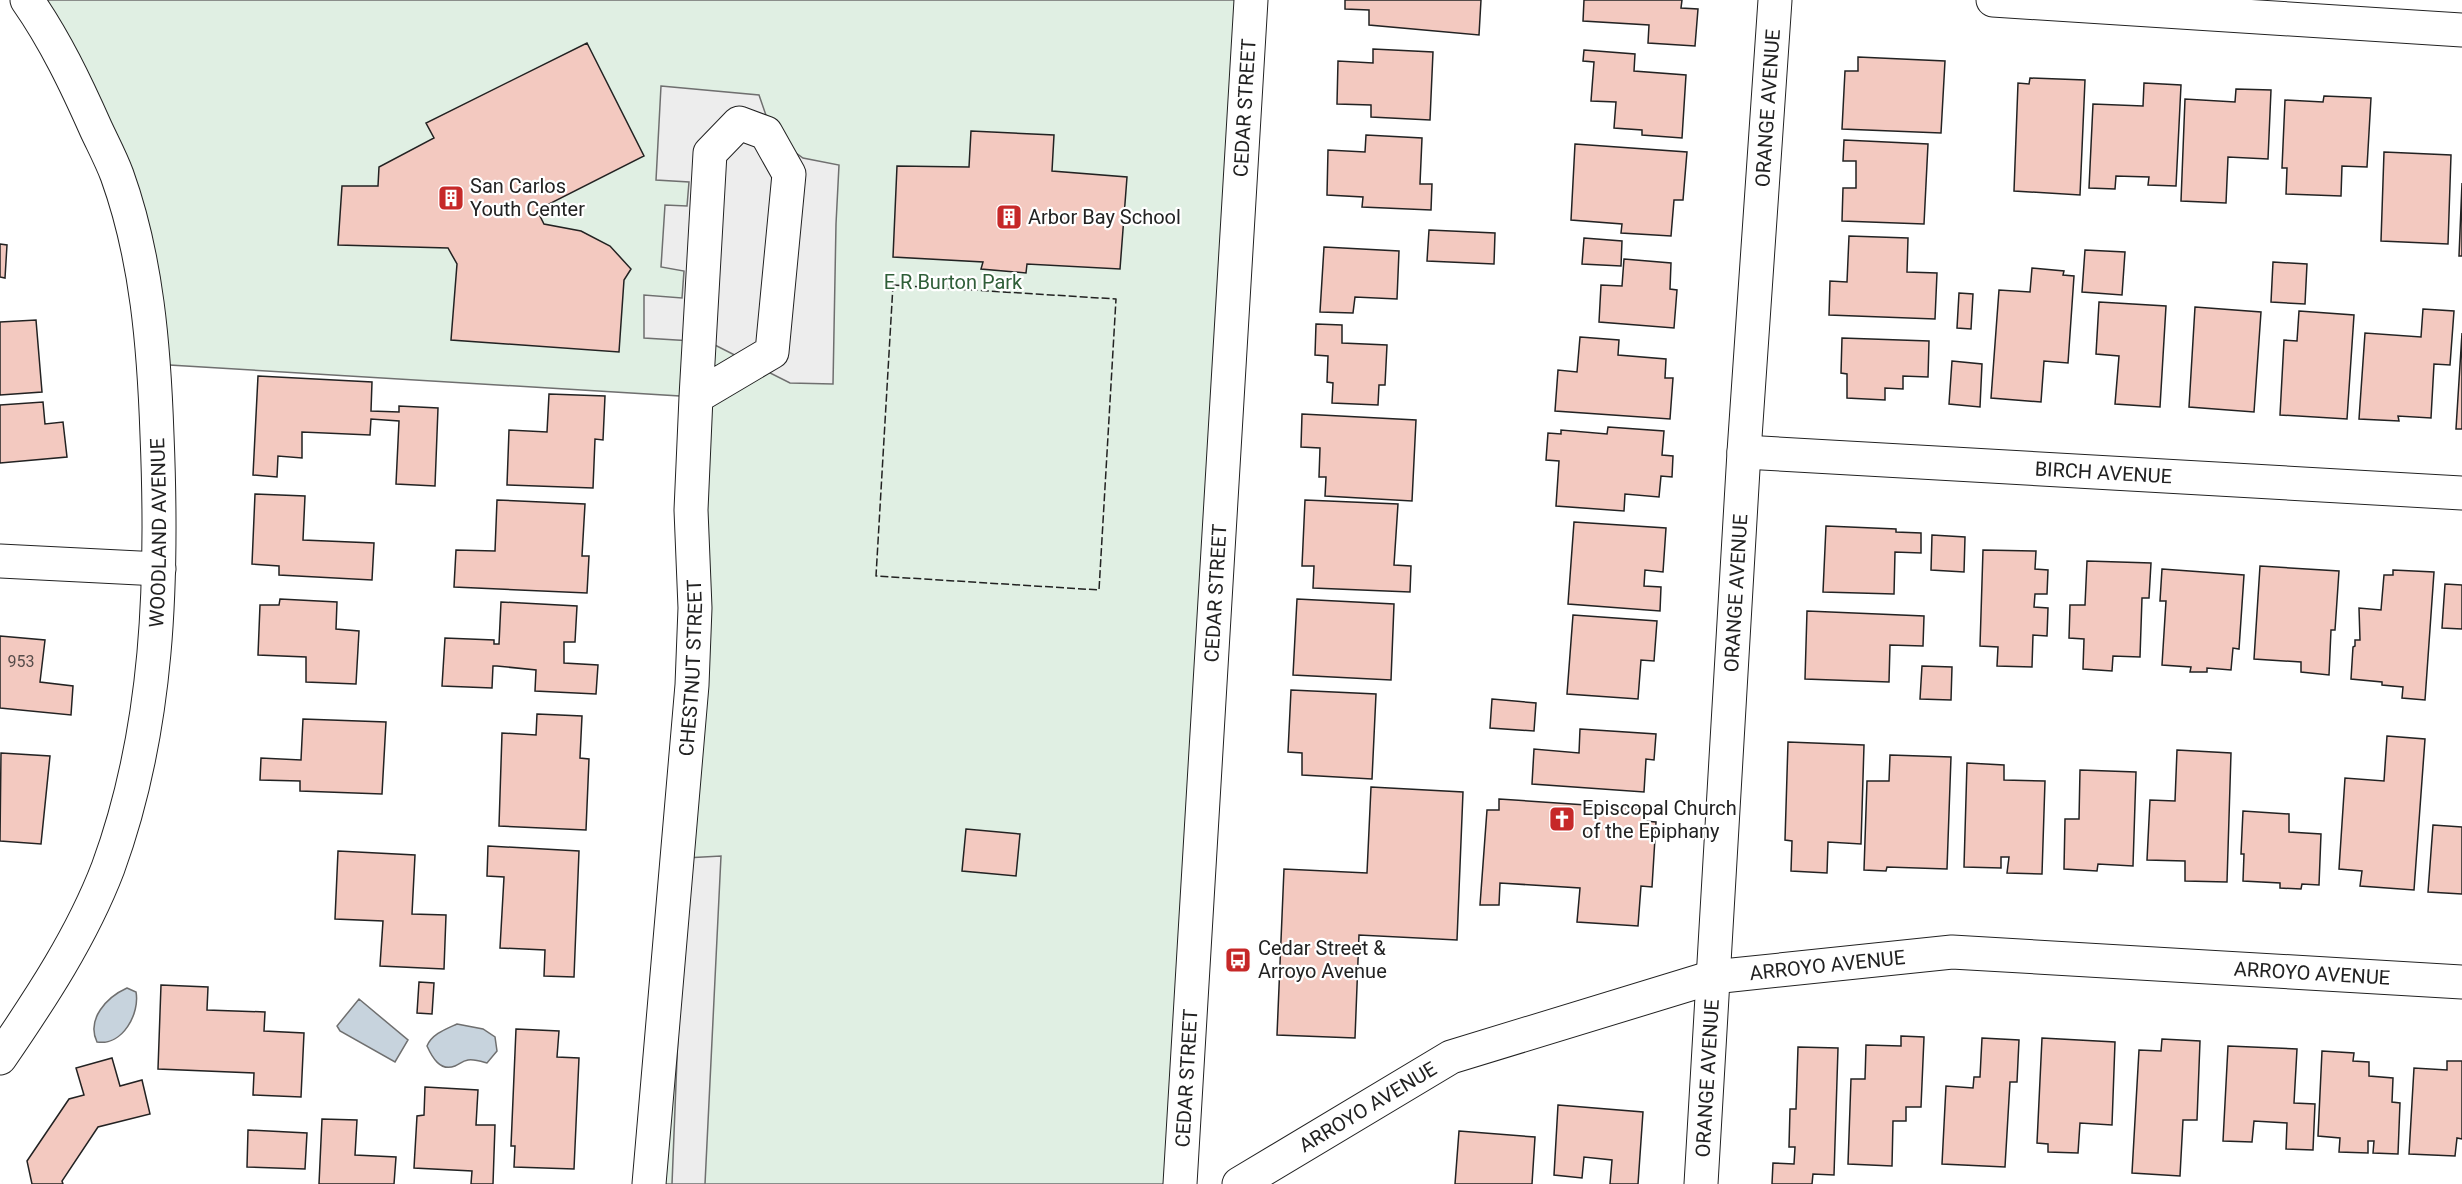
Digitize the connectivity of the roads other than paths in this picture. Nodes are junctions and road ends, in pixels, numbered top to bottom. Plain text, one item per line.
1 (27, 0) edge
2 (1251, 0) edge
3 (1776, 0) edge
4 (1994, 0) edge
5 (2462, 30) edge
6 (696, 397) junction
7 (1744, 452) junction
8 (2462, 493) edge
9 (0, 561) edge
10 (159, 568) junction
11 (1713, 976) junction
12 (2462, 982) edge
13 (0, 1058) edge
14 (649, 1184) edge
15 (1180, 1184) edge
16 (1239, 1184) edge
17 (1701, 1184) edge

1 - 10 street, WOODLAND AVENUE
2 - 15 street, CEDAR STREET
3 - 7 street, ORANGE AVENUE
4 - 5 street
6 - 6 street, CHESTNUT STREET
6 - 14 street, CHESTNUT STREET
7 - 8 street, BIRCH AVENUE
7 - 11 street, ORANGE AVENUE
9 - 10 street
10 - 13 street, WOODLAND AVENUE
11 - 12 street, ARROYO AVENUE
11 - 16 street, ARROYO AVENUE
11 - 17 street, ORANGE AVENUE

